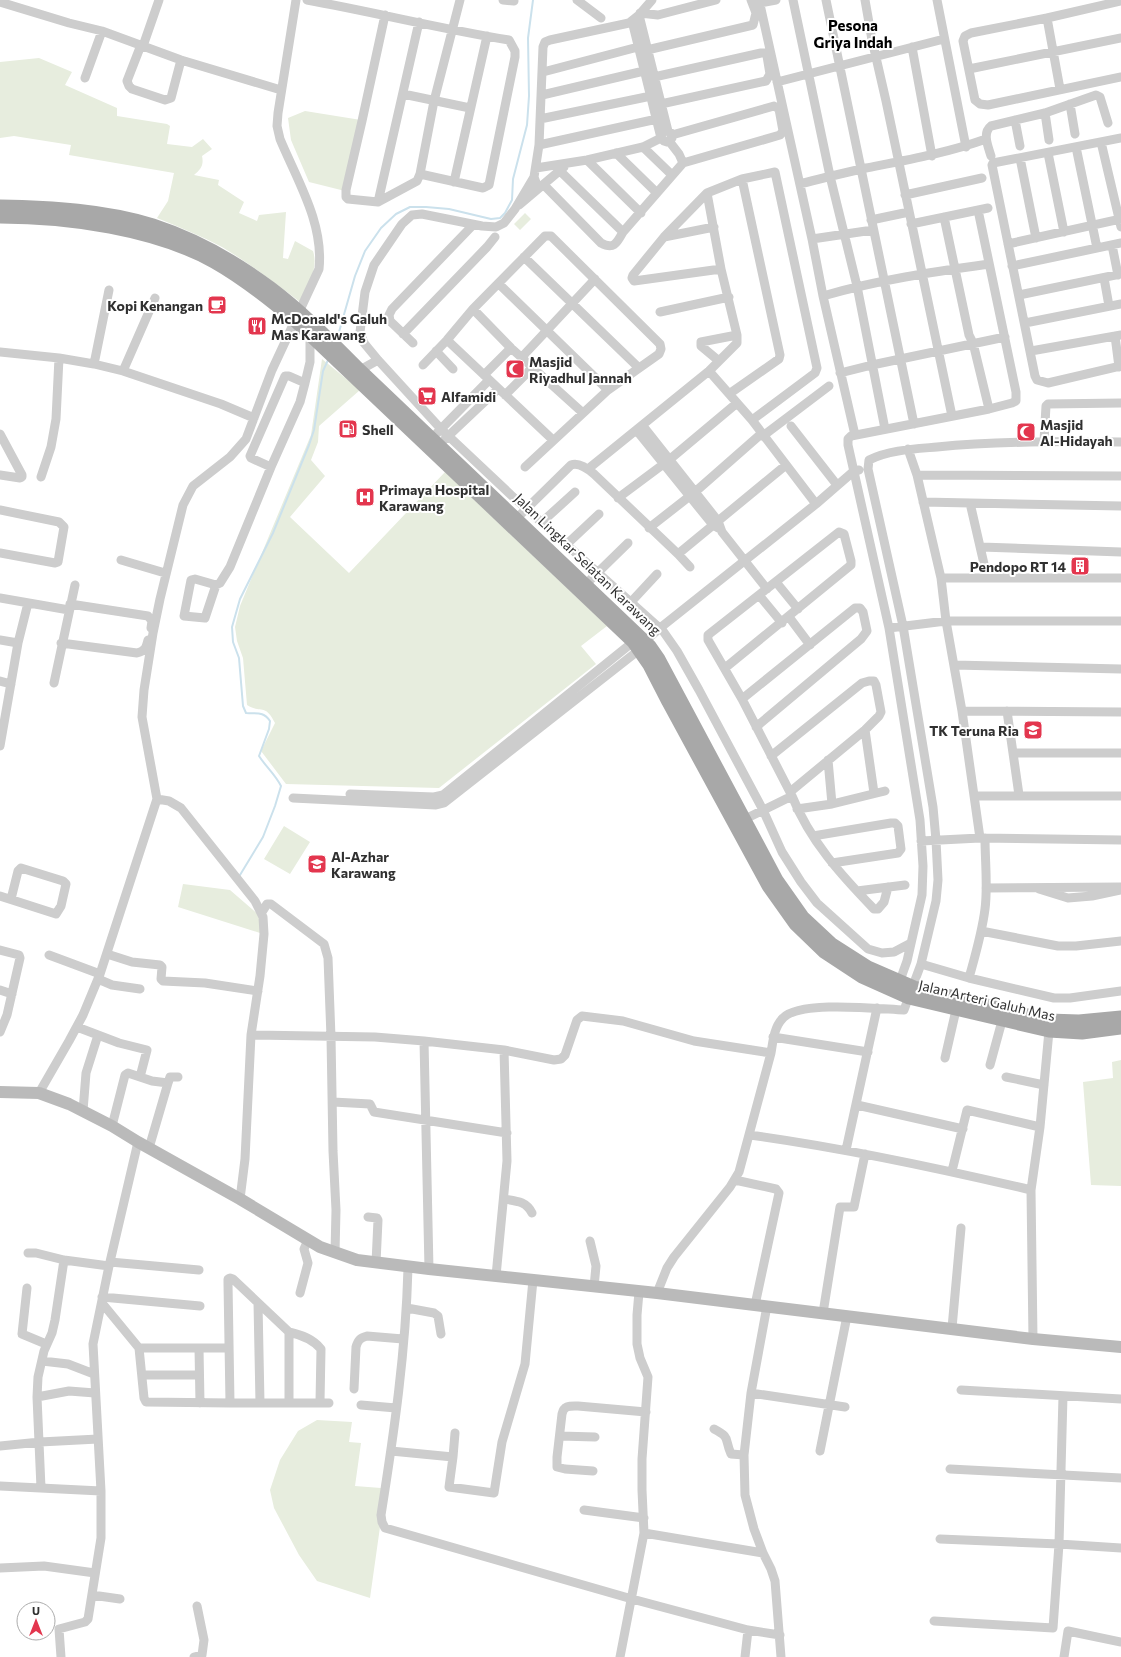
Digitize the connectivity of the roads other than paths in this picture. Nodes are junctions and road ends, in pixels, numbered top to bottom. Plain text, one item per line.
1 (159, 0) edge
2 (296, 0) edge
3 (306, 0) edge
4 (460, 0) edge
5 (503, 0) edge
6 (577, 0) edge
7 (652, 0) edge
8 (716, 0) edge
9 (776, 0) edge
10 (793, 0) edge
11 (826, 0) edge
12 (865, 0) edge
13 (937, 0) edge
14 (514, 1) dead end
15 (757, 1) edge
16 (1121, 1) edge
17 (0, 2) edge
18 (385, 15) junction
19 (637, 16) junction
20 (601, 18) dead end
21 (1047, 18) junction
22 (419, 22) junction
23 (453, 30) junction
24 (102, 31) junction
25 (487, 36) junction
26 (1121, 38) edge
27 (944, 39) junction
28 (142, 46) junction
29 (912, 47) junction
30 (643, 48) junction
31 (1053, 53) junction
32 (876, 58) junction
33 (181, 60) junction
34 (840, 67) junction
35 (969, 69) junction
36 (644, 71) junction
37 (543, 72) junction
38 (809, 75) junction
39 (654, 77) junction
40 (84, 78) dead end
41 (1120, 80) edge
42 (777, 82) junction
43 (281, 90) junction
44 (1060, 90) junction
45 (402, 94) junction
46 (542, 95) junction
47 (651, 96) junction
48 (434, 101) junction
49 (661, 104) junction
50 (1070, 104) junction
51 (470, 108) junction
52 (1044, 113) junction
53 (540, 119) junction
54 (657, 119) junction
55 (1015, 120) junction
56 (1108, 123) dead end
57 (1075, 134) dead end
58 (666, 136) junction
59 (1121, 138) edge
60 (986, 139) junction
61 (1049, 140) dead end
62 (1101, 142) junction
63 (539, 145) junction
64 (1020, 146) dead end
65 (643, 147) junction
66 (966, 147) junction
67 (1076, 147) junction
68 (616, 153) junction
69 (1048, 153) junction
70 (932, 156) junction
71 (991, 156) dead end
72 (1020, 158) junction
73 (587, 160) junction
74 (570, 162) junction
75 (899, 162) junction
76 (683, 163) junction
77 (862, 169) junction
78 (559, 170) junction
79 (535, 172) junction
80 (420, 174) junction
81 (672, 175) junction
82 (830, 176) junction
83 (982, 178) dead end
84 (742, 179) junction
85 (454, 182) junction
86 (800, 184) junction
87 (541, 187) junction
88 (657, 193) junction
89 (707, 193) junction
90 (905, 195) junction
91 (378, 202) junction
92 (0, 206) edge
93 (988, 208) dead end
94 (515, 209) junction
95 (978, 210) junction
96 (910, 212) junction
97 (641, 213) junction
98 (0, 217) edge
99 (944, 217) junction
100 (871, 220) junction
101 (1121, 222) edge
102 (911, 224) junction
103 (473, 225) junction
104 (1092, 226) junction
105 (714, 227) junction
106 (873, 230) junction
107 (623, 232) junction
108 (1064, 232) junction
109 (845, 234) junction
110 (494, 237) dead end
111 (664, 237) junction
112 (1036, 238) junction
113 (812, 240) junction
114 (1121, 243) edge
115 (1008, 244) junction
116 (1112, 245) junction
117 (1097, 248) junction
118 (524, 257) junction
119 (989, 264) junction
120 (1012, 266) junction
121 (955, 269) junction
122 (721, 270) junction
123 (922, 274) junction
124 (1119, 275) edge
125 (1104, 278) junction
126 (595, 279) junction
127 (884, 281) junction
128 (498, 284) junction
129 (857, 286) junction
130 (109, 290) dead end
131 (1019, 295) junction
132 (823, 296) junction
133 (729, 297) junction
134 (155, 298) dead end
135 (572, 303) junction
136 (1121, 304) edge
137 (1109, 306) junction
138 (473, 310) junction
139 (660, 312) dead end
140 (297, 316) junction
141 (1025, 323) junction
142 (546, 332) junction
143 (403, 334) junction
144 (737, 335) junction
145 (310, 336) junction
146 (1118, 336) edge
147 (1005, 337) junction
148 (447, 340) junction
149 (413, 343) dead end
150 (973, 343) junction
151 (511, 348) junction
152 (938, 350) junction
153 (436, 351) junction
154 (1031, 351) junction
155 (0, 352) edge
156 (59, 358) junction
157 (521, 358) junction
158 (902, 359) junction
159 (378, 360) junction
160 (719, 360) junction
161 (344, 361) junction
162 (94, 364) junction
163 (423, 365) dead end
164 (872, 365) junction
165 (1120, 367) edge
166 (532, 368) junction
167 (639, 368) junction
168 (453, 369) dead end
169 (360, 370) junction
170 (123, 371) junction
171 (709, 371) junction
172 (840, 373) junction
173 (486, 378) junction
174 (396, 380) junction
175 (306, 383) junction
176 (829, 386) dead end
177 (608, 390) junction
178 (383, 392) junction
179 (502, 392) junction
180 (729, 394) junction
181 (472, 398) junction
182 (737, 403) junction
183 (1121, 403) edge
184 (480, 406) junction
185 (989, 409) junction
186 (584, 413) junction
187 (952, 416) junction
188 (254, 418) junction
189 (752, 420) junction
190 (914, 424) junction
191 (791, 426) dead end
192 (640, 428) junction
193 (885, 429) junction
194 (0, 434) edge
195 (762, 435) junction
196 (856, 435) junction
197 (448, 436) junction
198 (437, 437) junction
199 (553, 440) junction
200 (1044, 441) junction
201 (1121, 442) edge
202 (908, 449) junction
203 (667, 462) junction
204 (786, 465) junction
205 (271, 467) junction
206 (526, 467) dead end
207 (588, 469) junction
208 (868, 469) junction
209 (854, 471) junction
210 (0, 475) edge
211 (916, 475) junction
212 (1121, 476) edge
213 (41, 477) dead end
214 (837, 485) junction
215 (575, 492) dead end
216 (692, 494) junction
217 (618, 498) junction
218 (923, 502) junction
219 (970, 502) junction
220 (816, 504) junction
221 (1121, 506) edge
222 (527, 509) junction
223 (0, 510) edge
224 (599, 514) dead end
225 (517, 518) junction
226 (542, 522) junction
227 (715, 523) junction
228 (650, 528) junction
229 (628, 543) dead end
230 (567, 544) junction
231 (981, 547) junction
232 (1121, 552) edge
233 (0, 553) edge
234 (678, 554) junction
235 (121, 560) dead end
236 (744, 560) junction
237 (690, 567) dead end
238 (597, 572) junction
239 (165, 573) junction
240 (657, 574) dead end
241 (987, 577) junction
242 (940, 578) junction
243 (1121, 578) edge
244 (776, 582) junction
245 (586, 584) junction
246 (75, 585) dead end
247 (216, 586) junction
248 (767, 589) junction
249 (759, 595) junction
250 (0, 598) edge
251 (630, 602) junction
252 (28, 603) junction
253 (70, 607) junction
254 (798, 609) junction
255 (789, 617) junction
256 (946, 621) junction
257 (1121, 621) edge
258 (782, 623) junction
259 (903, 626) junction
260 (660, 628) junction
261 (889, 628) junction
262 (0, 640) edge
263 (18, 643) junction
264 (61, 643) junction
265 (639, 644) junction
266 (810, 645) junction
267 (954, 665) junction
268 (725, 668) junction
269 (1121, 669) edge
270 (0, 681) edge
271 (54, 683) dead end
272 (12, 684) junction
273 (742, 699) junction
274 (962, 711) junction
275 (1007, 711) junction
276 (1121, 712) edge
277 (2, 721) edge
278 (756, 726) junction
279 (865, 730) junction
280 (0, 746) edge
281 (1013, 753) junction
282 (1121, 753) edge
283 (771, 756) junction
284 (828, 760) junction
285 (720, 785) junction
286 (885, 791) dead end
287 (874, 793) junction
288 (791, 794) junction
289 (293, 795) dead end
290 (1019, 795) junction
291 (975, 796) junction
292 (1121, 796) edge
293 (157, 799) junction
294 (832, 804) junction
295 (797, 809) junction
296 (762, 810) junction
297 (745, 819) junction
298 (813, 836) junction
299 (982, 838) junction
300 (936, 840) junction
301 (1121, 840) edge
302 (921, 841) junction
303 (832, 863) junction
304 (905, 885) dead end
305 (888, 887) junction
306 (1121, 887) edge
307 (986, 888) junction
308 (1034, 888) junction
309 (1121, 890) edge
310 (857, 891) junction
311 (0, 896) edge
312 (10, 899) junction
313 (262, 912) junction
314 (981, 931) junction
315 (1121, 941) edge
316 (911, 942) junction
317 (0, 950) edge
318 (107, 954) junction
319 (49, 955) dead end
320 (922, 964) junction
321 (99, 976) junction
322 (969, 978) junction
323 (898, 987) junction
324 (140, 989) dead end
325 (0, 990) edge
326 (258, 990) junction
327 (1121, 991) edge
328 (911, 993) junction
329 (12, 994) junction
330 (877, 1008) junction
331 (956, 1010) junction
332 (1121, 1017) edge
333 (1002, 1021) junction
334 (77, 1027) junction
335 (1121, 1028) edge
336 (1049, 1031) junction
337 (0, 1032) edge
338 (98, 1035) junction
339 (252, 1035) junction
340 (331, 1037) junction
341 (773, 1037) junction
342 (424, 1041) junction
343 (504, 1050) junction
344 (868, 1052) junction
345 (771, 1053) junction
346 (945, 1058) dead end
347 (990, 1065) dead end
348 (140, 1077) junction
349 (178, 1077) dead end
350 (1006, 1077) dead end
351 (168, 1083) junction
352 (1044, 1085) junction
353 (0, 1092) edge
354 (39, 1093) junction
355 (332, 1102) junction
356 (857, 1105) junction
357 (83, 1111) junction
358 (425, 1120) junction
359 (112, 1126) junction
360 (1040, 1127) junction
361 (963, 1129) junction
362 (507, 1133) junction
363 (750, 1135) junction
364 (138, 1142) junction
365 (149, 1148) junction
366 (846, 1150) junction
367 (865, 1154) junction
368 (952, 1172) junction
369 (735, 1180) junction
370 (1031, 1190) junction
371 (240, 1199) junction
372 (504, 1199) junction
373 (532, 1213) dead end
374 (368, 1217) dead end
375 (961, 1228) dead end
376 (308, 1240) junction
377 (590, 1241) dead end
378 (28, 1253) dead end
379 (335, 1253) junction
380 (64, 1260) junction
381 (376, 1263) junction
382 (109, 1264) junction
383 (408, 1267) junction
384 (199, 1270) dead end
385 (428, 1270) junction
386 (496, 1276) junction
387 (533, 1280) junction
388 (594, 1287) junction
389 (28, 1288) dead end
390 (300, 1292) dead end
391 (639, 1292) junction
392 (657, 1294) junction
393 (102, 1300) junction
394 (258, 1303) junction
395 (200, 1306) dead end
396 (761, 1306) junction
397 (407, 1308) junction
398 (823, 1313) junction
399 (847, 1316) junction
400 (952, 1328) junction
401 (290, 1332) junction
402 (440, 1334) dead end
403 (403, 1339) junction
404 (1033, 1339) junction
405 (46, 1344) junction
406 (1121, 1347) edge
407 (139, 1348) junction
408 (199, 1348) junction
409 (228, 1348) junction
410 (42, 1360) junction
411 (94, 1374) junction
412 (143, 1375) junction
413 (199, 1375) junction
414 (354, 1389) dead end
415 (961, 1390) dead end
416 (95, 1393) junction
417 (751, 1393) junction
418 (1063, 1396) junction
419 (37, 1397) junction
420 (1121, 1399) edge
421 (200, 1403) junction
422 (260, 1403) junction
423 (289, 1403) junction
424 (230, 1404) junction
425 (829, 1404) junction
426 (361, 1405) dead end
427 (845, 1407) dead end
428 (396, 1408) junction
429 (646, 1412) junction
430 (714, 1429) dead end
431 (455, 1433) dead end
432 (560, 1436) junction
433 (595, 1437) dead end
434 (98, 1439) junction
435 (40, 1442) junction
436 (0, 1446) edge
437 (391, 1451) junction
438 (820, 1451) dead end
439 (744, 1455) junction
440 (453, 1457) junction
441 (950, 1469) dead end
442 (593, 1471) dead end
443 (1062, 1475) junction
444 (1121, 1478) edge
445 (0, 1486) edge
446 (41, 1488) junction
447 (101, 1491) junction
448 (584, 1510) dead end
449 (644, 1518) junction
450 (644, 1534) junction
451 (940, 1539) dead end
452 (1059, 1544) junction
453 (1121, 1548) edge
454 (763, 1554) junction
455 (0, 1568) edge
456 (95, 1573) junction
457 (92, 1595) junction
458 (120, 1599) dead end
459 (632, 1599) junction
460 (197, 1606) dead end
461 (934, 1621) dead end
462 (748, 1630) junction
463 (780, 1635) junction
464 (1121, 1642) edge
465 (61, 1657) edge
466 (194, 1657) edge
467 (620, 1657) edge
468 (744, 1657) edge
469 (781, 1657) edge
470 (1064, 1657) edge

1 - 28 street
2 - 43 street
3 - 18 street
4 - 23 street
5 - 14 street
6 - 20 street
7 - 19 street
8 - 19 street
9 - 15 street
10 - 38 street
11 - 34 street
12 - 32 street
13 - 27 street
15 - 30 street
15 - 42 street
16 - 21 street
17 - 24 street
18 - 22 street
18 - 91 street
19 - 30 street
19 - 37 street
21 - 31 street
21 - 35 street
22 - 23 street
22 - 45 street
23 - 25 street
23 - 48 street
24 - 28 street
24 - 40 street
25 - 51 street
25 - 85 street
26 - 31 street
27 - 29 street
27 - 66 street
28 - 33 street
28 - 33 street
29 - 32 street
29 - 70 street
30 - 36 street
30 - 37 street
30 - 39 street
31 - 35 street
31 - 44 street
32 - 34 street
32 - 75 street
33 - 43 street
34 - 38 street
34 - 77 street
35 - 44 street
36 - 46 street
36 - 47 street
37 - 46 street
38 - 42 street
38 - 82 street
39 - 49 street
39 - 49 street
41 - 44 street
42 - 86 street
43 - 140 street
45 - 48 street
45 - 91 street
46 - 53 street
47 - 53 street
47 - 54 street
48 - 51 street
48 - 80 street
49 - 58 street
50 - 52 street
50 - 56 street
50 - 57 street
51 - 85 street
52 - 55 street
52 - 61 street
53 - 63 street
54 - 58 street
54 - 63 street
55 - 60 street
55 - 64 street
58 - 65 street
58 - 76 street
58 - 76 street
59 - 62 street
60 - 66 street
60 - 71 street
62 - 67 street
62 - 101 street
63 - 79 street
65 - 68 street
65 - 81 street
66 - 70 street
67 - 69 street
67 - 104 street
68 - 73 street
68 - 88 street
69 - 72 street
69 - 108 street
70 - 75 street
72 - 112 street
72 - 115 street
73 - 74 street
73 - 97 street
74 - 78 street
74 - 79 street
75 - 77 street
75 - 90 street
76 - 81 street
77 - 82 street
77 - 100 street
78 - 87 street
78 - 107 street
79 - 87 street
79 - 94 street
80 - 85 street
80 - 91 street
81 - 88 street
82 - 86 street
82 - 109 street
83 - 90 street
84 - 89 street
84 - 180 street
84 - 189 street
86 - 113 street
87 - 94 street
87 - 107 street
88 - 97 street
89 - 105 street
89 - 111 street
90 - 96 street
92 - 140 main road, Jalan Lingkar Selatan Karawang
93 - 95 street
94 - 103 street
95 - 99 street
95 - 119 street
96 - 100 street
96 - 102 street
97 - 107 street
98 - 140 main road, Jalan Lingkar Selatan Karawang
99 - 102 street
99 - 121 street
100 - 106 street
101 - 104 street
102 - 123 street
103 - 143 street
103 - 159 street
104 - 108 street
104 - 117 street
105 - 111 street
105 - 122 street
106 - 109 street
106 - 127 street
108 - 112 street
109 - 113 street
109 - 129 street
110 - 143 street
111 - 122 street
112 - 115 street
113 - 132 street
114 - 116 street
115 - 120 street
116 - 117 street
116 - 124 street
117 - 120 street
118 - 126 street
118 - 128 street
118 - 135 street
119 - 121 street
119 - 147 street
120 - 131 street
121 - 123 street
121 - 150 street
122 - 133 street
123 - 127 street
123 - 152 street
124 - 125 street
125 - 131 street
125 - 137 street
126 - 135 street
126 - 167 street
127 - 129 street
127 - 158 street
128 - 138 street
128 - 142 street
129 - 132 street
129 - 164 street
130 - 162 street
131 - 141 street
132 - 172 street
133 - 139 street
133 - 144 street
134 - 170 street
135 - 142 street
135 - 167 street
136 - 137 street
137 - 141 street
138 - 148 street
138 - 151 street
140 - 145 main road, Jalan Lingkar Selatan Karawang
140 - 161 main road, Jalan Lingkar Selatan Karawang
140 - 188 street
141 - 154 street
142 - 157 street
142 - 177 street
143 - 149 street
144 - 160 street
144 - 160 street
145 - 161 main road, Jalan Lingkar Selatan Karawang
145 - 175 street
146 - 154 street
146 - 165 street
147 - 150 street
147 - 185 street
148 - 153 street
148 - 173 street
150 - 152 street
150 - 185 street
151 - 157 street
151 - 173 street
152 - 158 street
152 - 187 street
153 - 163 street
153 - 168 street
154 - 165 street
155 - 156 street
156 - 162 street
156 - 213 street
157 - 166 street
158 - 164 street
158 - 190 street
159 - 169 street
159 - 174 street
160 - 171 street
161 - 169 main road, Jalan Lingkar Selatan Karawang
161 - 265 main road, Jalan Lingkar Selatan Karawang
162 - 170 street
164 - 172 street
164 - 193 street
166 - 179 street
166 - 186 street
167 - 177 street
169 - 178 main road, Jalan Lingkar Selatan Karawang
170 - 188 street
171 - 180 street
171 - 192 street
172 - 196 street
173 - 179 street
173 - 181 street
174 - 178 street
174 - 198 street
175 - 205 street
175 - 205 street
176 - 195 street
177 - 186 street
178 - 198 main road, Jalan Lingkar Selatan Karawang
179 - 184 street
179 - 199 street
180 - 182 street
181 - 184 street
181 - 198 street
182 - 189 street
182 - 203 street
183 - 200 street
184 - 197 street
185 - 187 street
186 - 199 street
187 - 190 street
188 - 239 street
189 - 195 street
190 - 193 street
191 - 214 street
192 - 203 street
192 - 207 street
193 - 196 street
194 - 210 street
195 - 204 street
195 - 216 street
196 - 209 street
197 - 198 street
197 - 198 street
197 - 222 street
198 - 225 main road, Jalan Lingkar Selatan Karawang
199 - 206 street
200 - 201 street
200 - 202 street
202 - 208 street
202 - 211 street
203 - 216 street
203 - 217 street
204 - 220 street
204 - 227 street
205 - 247 street
207 - 217 street
207 - 222 street
208 - 209 street
208 - 259 street
209 - 214 street
209 - 261 street
211 - 212 street
211 - 218 street
214 - 220 street
215 - 226 street
216 - 227 street
216 - 228 street
217 - 228 street
218 - 219 street
218 - 242 street
219 - 221 street
219 - 231 street
220 - 236 street
222 - 225 street
222 - 226 street
223 - 233 street
224 - 230 street
225 - 245 main road, Jalan Lingkar Selatan Karawang
226 - 230 street
227 - 234 street
227 - 236 street
228 - 234 street
229 - 238 street
230 - 238 street
231 - 232 street
231 - 241 street
234 - 237 street
235 - 239 street
236 - 248 street
236 - 260 street
238 - 245 street
238 - 251 street
239 - 293 street
240 - 251 street
241 - 242 street
241 - 243 street
242 - 256 street
244 - 248 street
244 - 254 street
244 - 254 street
245 - 265 main road, Jalan Lingkar Selatan Karawang
246 - 253 street
247 - 247 street
248 - 249 street
249 - 258 street
249 - 268 street
250 - 252 street
251 - 260 street
252 - 253 street
252 - 263 street
253 - 264 street
253 - 264 street
254 - 255 street
255 - 258 street
255 - 266 street
256 - 257 street
256 - 259 street
256 - 267 street
258 - 268 street
259 - 261 street
259 - 300 street
260 - 265 street
260 - 296 street
261 - 302 street
262 - 263 street
263 - 272 street
264 - 271 street
265 - 285 main road, Jalan Lingkar Selatan Karawang
265 - 289 street
266 - 273 street
266 - 278 street
267 - 269 street
267 - 274 street
268 - 273 street
270 - 272 street
272 - 277 street
273 - 278 street
274 - 275 street
274 - 291 street
275 - 276 street
275 - 281 street
277 - 280 street
278 - 283 street
279 - 283 street
279 - 284 street
279 - 287 street
281 - 282 street
281 - 290 street
283 - 288 street
284 - 288 street
284 - 294 street
285 - 297 main road, Jalan Lingkar Selatan Karawang
285 - 323 main road, Jalan Lingkar Selatan Karawang
286 - 287 street
287 - 294 street
288 - 295 street
288 - 296 street
290 - 291 street
290 - 292 street
291 - 299 street
293 - 313 street
293 - 318 street
294 - 295 street
295 - 298 street
296 - 297 street
296 - 316 street
297 - 323 main road, Jalan Lingkar Selatan Karawang
298 - 303 street
298 - 303 street
299 - 300 street
299 - 301 street
299 - 307 street
300 - 302 street
300 - 320 street
302 - 316 street
303 - 310 street
304 - 305 street
305 - 310 street
305 - 310 street
306 - 308 street
307 - 308 street
307 - 314 street
308 - 309 street
311 - 312 street
312 - 312 street
313 - 326 street
313 - 340 street
314 - 315 street
314 - 322 street
316 - 323 street
317 - 329 street
318 - 321 street
318 - 326 street
319 - 321 street
320 - 322 street
320 - 328 street
321 - 324 street
321 - 334 street
322 - 327 street
323 - 328 main road, Jalan Arteri Galuh Mas
325 - 329 street
326 - 339 street
328 - 330 street
328 - 331 main road, Jalan Arteri Galuh Mas
328 - 332 main road
329 - 337 street
330 - 341 street
330 - 344 street
331 - 333 main road, Jalan Arteri Galuh Mas
331 - 346 street
333 - 336 main road, Jalan Arteri Galuh Mas
333 - 347 street
334 - 338 street
334 - 354 street
335 - 336 main road, Jalan Arteri Galuh Mas
336 - 352 street
338 - 348 street
338 - 357 street
339 - 340 street
339 - 371 street
340 - 342 street
340 - 355 street
341 - 344 street
341 - 345 street
342 - 343 street
342 - 358 street
343 - 345 street
343 - 362 street
344 - 356 street
345 - 363 street
348 - 351 street
348 - 359 street
349 - 351 street
350 - 352 street
351 - 365 street
352 - 360 street
353 - 354 street
354 - 357 street
355 - 358 street
355 - 379 street
356 - 361 street
356 - 366 street
357 - 359 street
358 - 362 street
358 - 385 street
359 - 364 street
360 - 361 street
360 - 370 street
361 - 368 street
362 - 372 street
363 - 366 street
363 - 369 street
364 - 365 street
364 - 382 street
365 - 371 street
366 - 367 street
367 - 368 street
367 - 398 street
368 - 370 street
369 - 392 street
369 - 396 street
370 - 404 street
371 - 376 street
372 - 373 street
372 - 386 street
374 - 381 street
375 - 400 street
376 - 379 street
376 - 390 street
377 - 388 street
378 - 380 street
379 - 381 street
380 - 382 street
380 - 405 street
381 - 383 street
382 - 384 street
382 - 393 street
383 - 385 street
383 - 397 street
385 - 386 street
386 - 387 street
387 - 388 street
387 - 440 street
388 - 391 street
389 - 405 street
391 - 392 street
391 - 429 street
392 - 396 street
393 - 395 street
393 - 407 street
393 - 411 street
394 - 401 street
394 - 409 street
394 - 422 street
396 - 398 street
396 - 417 street
397 - 402 street
397 - 403 street
398 - 399 street
399 - 400 street
399 - 425 street
400 - 404 street
401 - 423 street
401 - 423 street
403 - 414 street
403 - 428 street
404 - 406 street
405 - 410 street
407 - 408 street
407 - 412 street
408 - 409 street
408 - 413 street
409 - 424 street
410 - 411 street
410 - 419 street
411 - 416 street
412 - 413 street
412 - 421 street
413 - 421 street
415 - 418 street
416 - 419 street
416 - 434 street
417 - 425 street
417 - 439 street
418 - 420 street
418 - 443 street
419 - 435 street
421 - 424 street
422 - 423 street
422 - 424 street
425 - 427 street
425 - 438 street
426 - 428 street
428 - 437 street
429 - 432 street
429 - 449 street
430 - 439 street
431 - 440 street
432 - 433 street
432 - 442 street
434 - 435 street
434 - 447 street
435 - 436 street
435 - 446 street
437 - 440 street
437 - 459 street
439 - 454 street
441 - 443 street
443 - 444 street
443 - 452 street
445 - 446 street
446 - 447 street
447 - 456 street
448 - 449 street
449 - 450 street
450 - 454 street
450 - 459 street
451 - 452 street
452 - 453 street
452 - 461 street
454 - 463 street
455 - 456 street
456 - 457 street
457 - 458 street
457 - 465 street
459 - 462 street
459 - 467 street
460 - 466 street
462 - 463 street
462 - 468 street
463 - 469 street
464 - 470 street

